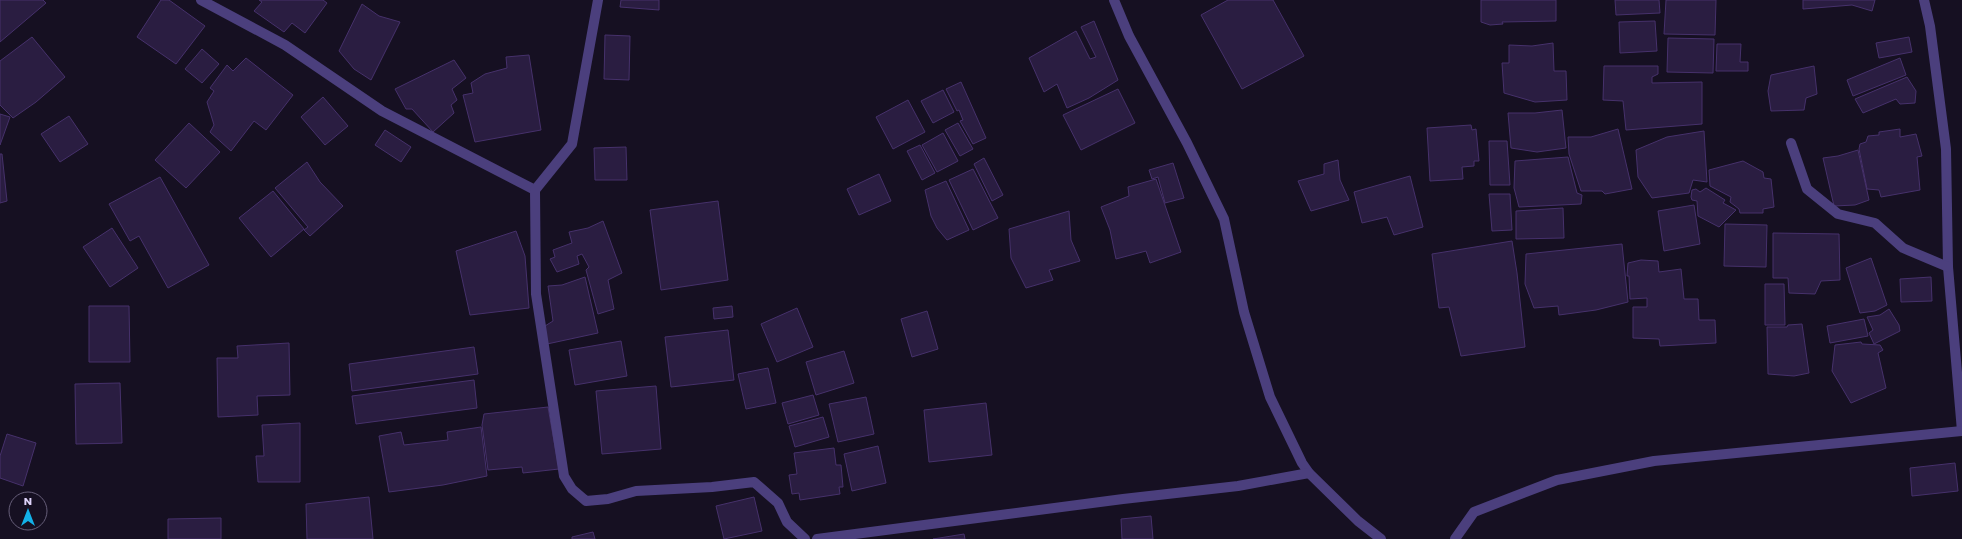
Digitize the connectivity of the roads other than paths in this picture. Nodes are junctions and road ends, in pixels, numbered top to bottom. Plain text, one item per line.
1 (201, 0) edge
2 (598, 0) edge
3 (1114, 0) edge
4 (1924, 0) edge
5 (1791, 143) dead end
6 (535, 190) junction
7 (1948, 267) junction
8 (1962, 431) edge
9 (1309, 473) junction
10 (805, 539) edge
11 (817, 539) edge
12 (1381, 539) edge
13 (1455, 539) edge

1 - 6 street
2 - 6 street
3 - 9 street
4 - 7 street
5 - 7 street
6 - 10 street
7 - 8 street
8 - 13 street
9 - 11 street
9 - 12 street

